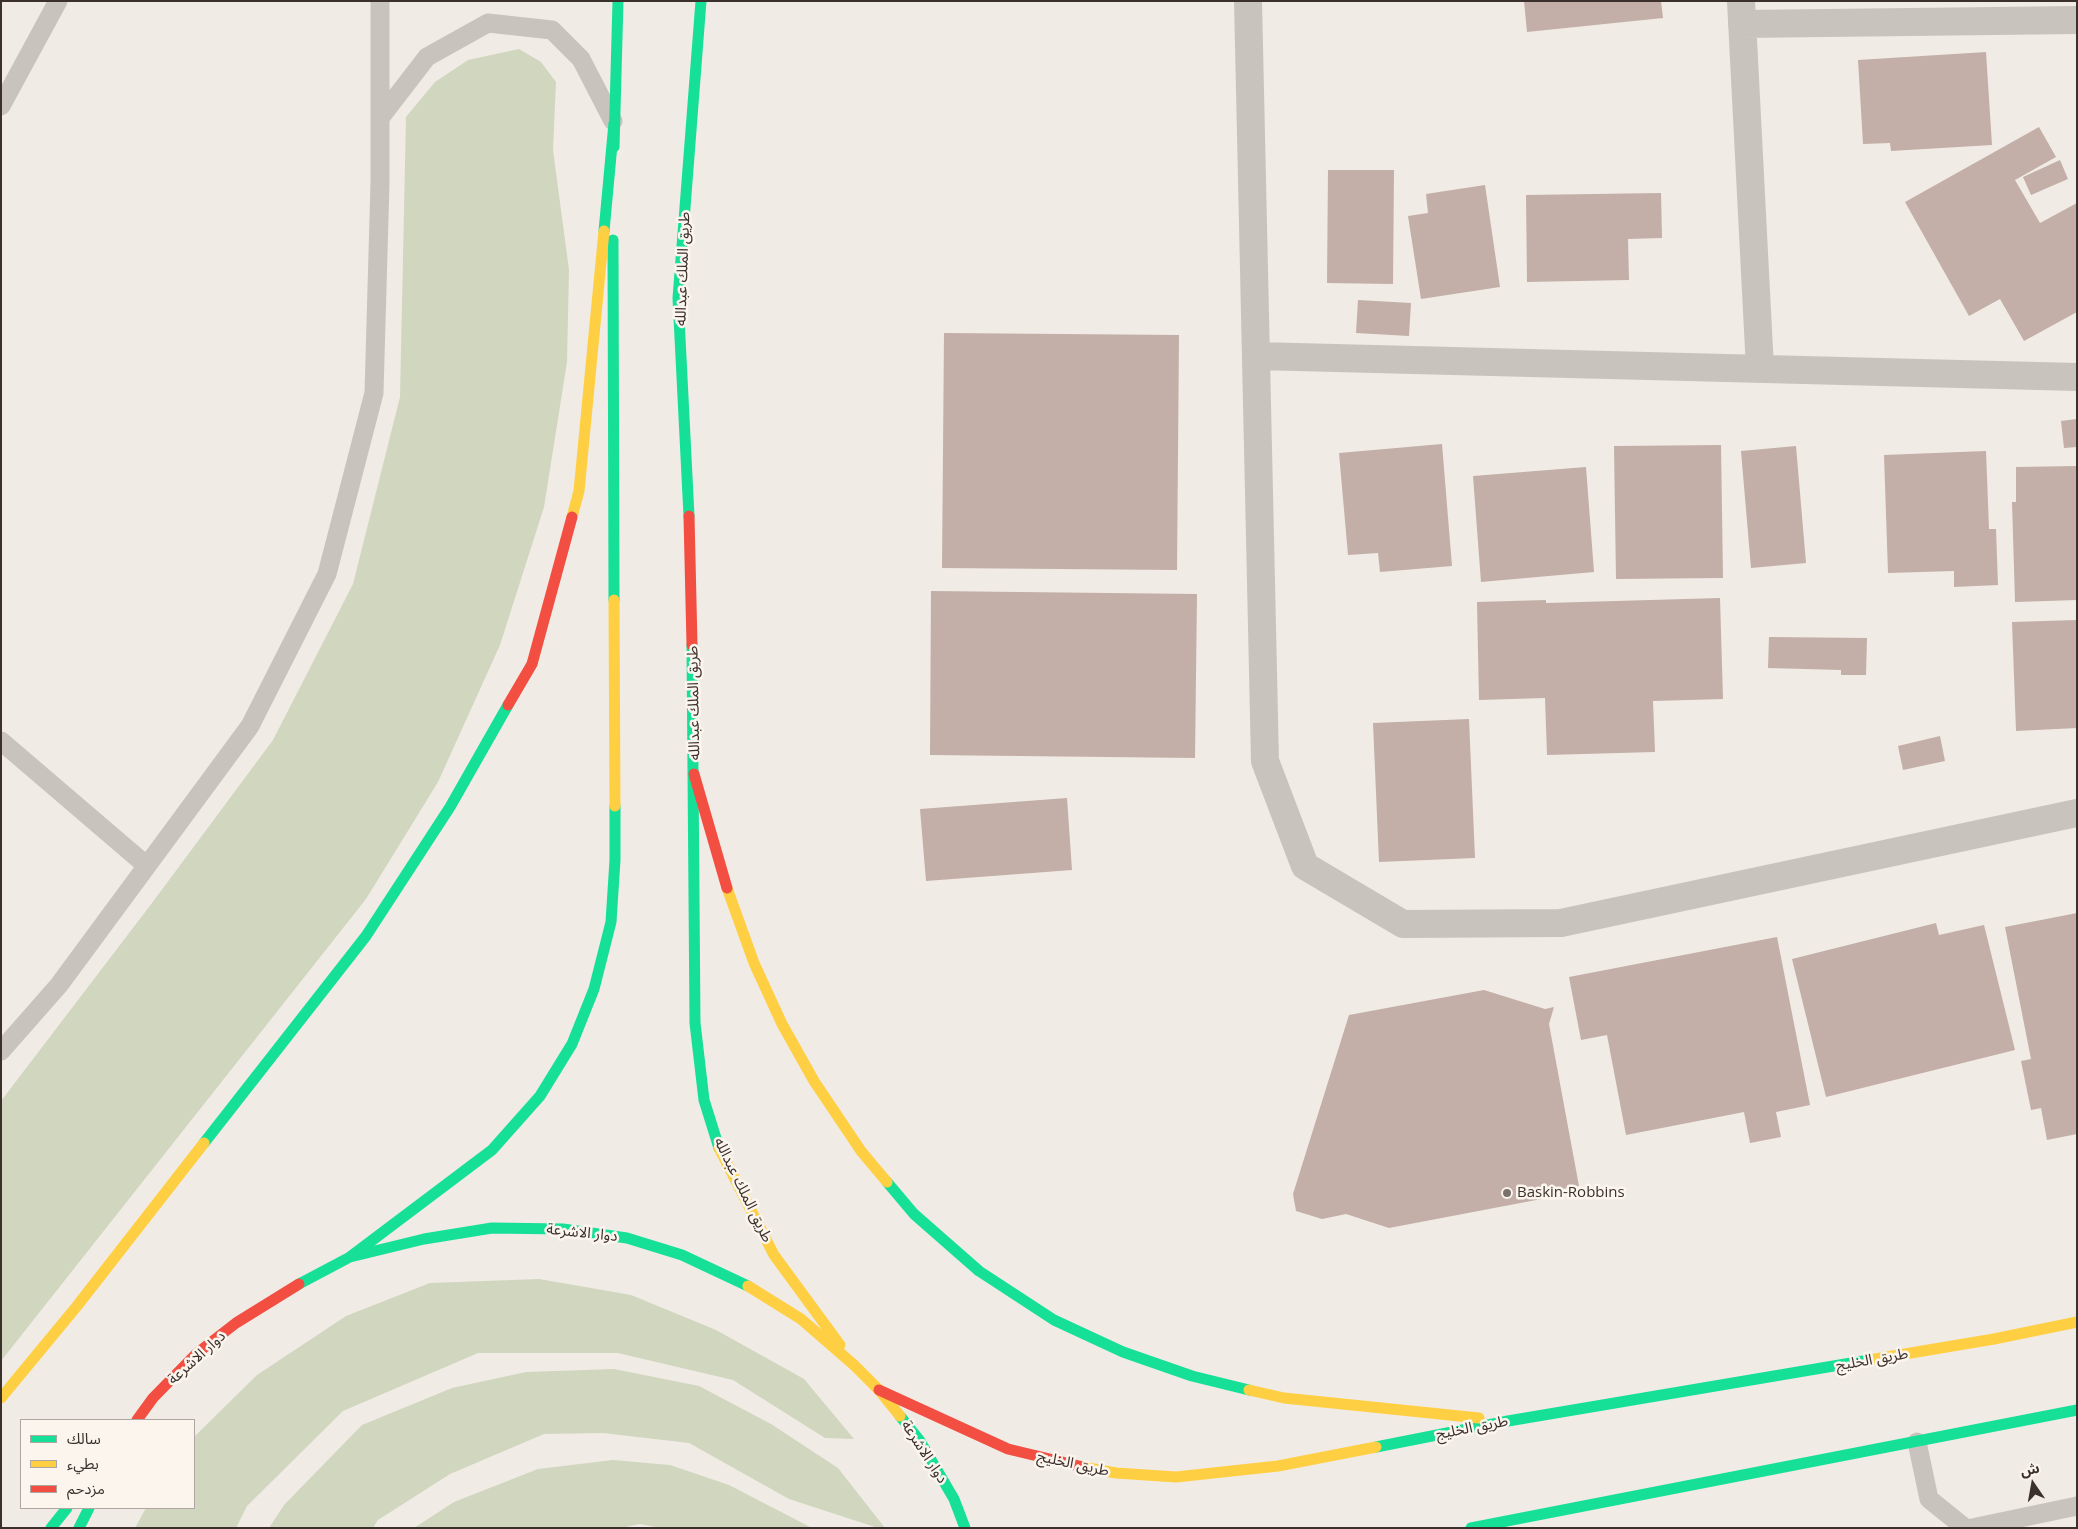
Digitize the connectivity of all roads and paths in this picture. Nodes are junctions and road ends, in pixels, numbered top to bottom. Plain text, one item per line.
1 (58, 1) edge
2 (380, 1) edge
3 (618, 1) edge
4 (700, 1) edge
5 (1248, 1) edge
6 (1742, 12) edge
7 (2077, 20) edge
8 (1, 106) edge
9 (380, 118) junction
10 (614, 123) junction
11 (1257, 356) junction
12 (1760, 369) junction
13 (2077, 378) edge
14 (1, 741) edge
15 (694, 774) junction
16 (2077, 813) edge
17 (147, 866) junction
18 (1, 1051) edge
19 (350, 1257) junction
20 (2077, 1322) edge
21 (854, 1365) junction
22 (879, 1390) junction
23 (1, 1398) edge
24 (2077, 1410) edge
25 (138, 1419) edge
26 (1508, 1421) junction
27 (1917, 1442) junction
28 (2077, 1506) edge
29 (66, 1509) edge
30 (88, 1509) edge
31 (51, 1528) edge
32 (79, 1528) edge
33 (965, 1528) edge
34 (1471, 1528) edge
35 (1965, 1528) edge
36 (1972, 1528) edge

1 - 8 lane
2 - 9 lane
3 - 10 main road
4 - 15 main road, طريق الملك عبدالله
5 - 11 street
6 - 7 street
6 - 12 street
9 - 10 lane
9 - 17 lane
10 - 19 main road
10 - 23 main road
11 - 12 street
11 - 16 street
12 - 13 street
14 - 17 lane
15 - 21 main road, طريق الملك عبدالله
15 - 26 main road
17 - 18 lane
19 - 21 main road, دوار الاشرعة
19 - 25 main road, دوار الاشرعة
20 - 26 main road, طريق الخليج
21 - 22 main road, دوار الاشرعة
22 - 26 main road, طريق الخليج
22 - 33 main road, دوار الاشرعة
24 - 27 main road
27 - 34 main road
27 - 35 lane
28 - 36 lane
29 - 31 main road
30 - 32 main road

